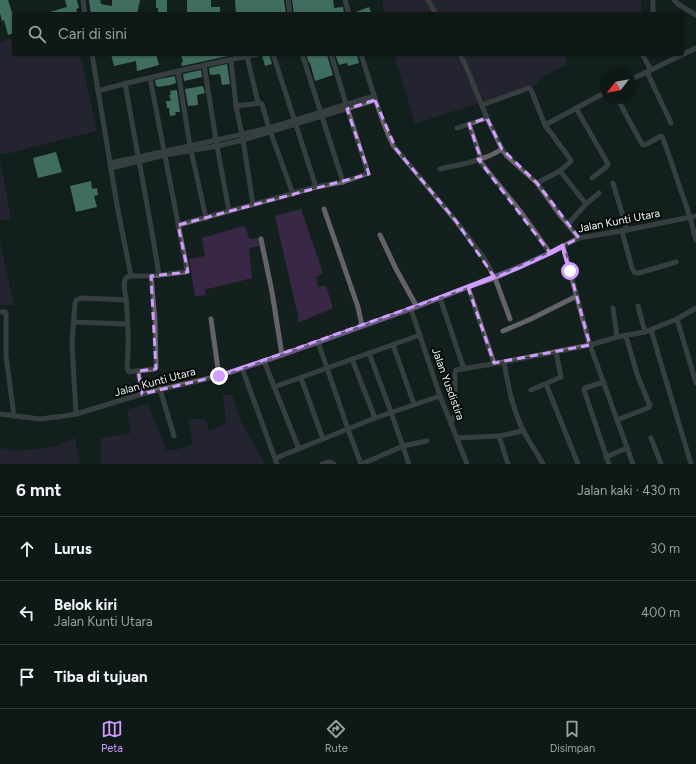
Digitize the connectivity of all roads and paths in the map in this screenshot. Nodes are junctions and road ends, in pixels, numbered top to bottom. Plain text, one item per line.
1 (83, 0) edge
2 (288, 0) edge
3 (345, 0) edge
4 (428, 0) edge
5 (653, 0) edge
6 (674, 0) edge
7 (85, 12) edge
8 (290, 12) edge
9 (348, 12) edge
10 (435, 12) edge
11 (653, 12) edge
12 (696, 15) edge
13 (696, 48) edge
14 (684, 54) edge
15 (92, 56) edge
16 (246, 56) joint
17 (274, 56) edge
18 (303, 56) edge
19 (332, 56) edge
20 (362, 56) edge
21 (461, 56) edge
22 (643, 56) edge
23 (680, 56) edge
24 (231, 60) junction
25 (204, 65) junction
26 (178, 71) junction
27 (649, 71) junction
28 (636, 77) edge
29 (150, 78) junction
30 (125, 83) junction
31 (98, 91) junction
32 (600, 95) edge
33 (374, 98) junction
34 (258, 103) junction
35 (620, 104) edge
36 (482, 105) junction
37 (236, 106) junction
38 (346, 106) junction
39 (576, 108) junction
40 (321, 114) junction
41 (487, 118) junction
42 (296, 122) junction
43 (671, 123) dead end
44 (469, 124) junction
45 (545, 125) junction
46 (457, 128) dead end
47 (270, 130) junction
48 (243, 137) junction
49 (216, 143) junction
50 (191, 148) junction
51 (502, 149) junction
52 (165, 153) junction
53 (479, 159) junction
54 (138, 160) junction
55 (111, 165) junction
56 (440, 168) dead end
57 (560, 171) junction
58 (592, 178) dead end
59 (343, 182) junction
60 (537, 183) junction
61 (613, 183) dead end
62 (316, 188) junction
63 (599, 193) dead end
64 (293, 194) junction
65 (253, 204) junction
66 (586, 204) junction
67 (324, 209) dead end
68 (229, 211) junction
69 (693, 216) edge
70 (206, 218) junction
71 (568, 224) junction
72 (178, 225) junction
73 (624, 230) junction
74 (380, 235) dead end
75 (579, 238) junction
76 (261, 239) dead end
77 (696, 240) edge
78 (563, 246) junction
79 (550, 253) junction
80 (676, 262) dead end
81 (159, 275) junction
82 (131, 276) junction
83 (151, 276) junction
84 (495, 278) junction
85 (468, 287) junction
86 (577, 296) junction
87 (440, 298) junction
88 (126, 300) junction
89 (638, 306) dead end
90 (416, 307) junction
91 (613, 308) dead end
92 (696, 308) edge
93 (411, 309) junction
94 (0, 312) edge
95 (211, 319) dead end
96 (510, 319) dead end
97 (677, 319) junction
98 (74, 322) junction
99 (127, 324) junction
100 (362, 326) junction
101 (651, 330) junction
102 (503, 331) dead end
103 (645, 332) junction
104 (420, 335) junction
105 (626, 336) junction
106 (617, 337) junction
107 (318, 342) junction
108 (590, 344) junction
109 (393, 345) junction
110 (556, 352) junction
111 (369, 353) junction
112 (282, 355) junction
113 (352, 359) junction
114 (264, 361) junction
115 (504, 362) junction
116 (494, 363) junction
117 (242, 368) junction
118 (328, 368) junction
119 (464, 369) junction
120 (138, 371) junction
121 (219, 376) junction
122 (301, 378) junction
123 (604, 382) junction
124 (696, 383) edge
125 (546, 384) junction
126 (274, 387) junction
127 (160, 389) junction
128 (531, 390) dead end
129 (142, 394) junction
130 (440, 396) junction
131 (414, 404) junction
132 (391, 412) junction
133 (0, 414) edge
134 (76, 414) junction
135 (14, 416) junction
136 (376, 418) junction
137 (617, 420) junction
138 (451, 422) junction
139 (348, 429) junction
140 (523, 431) junction
141 (174, 436) dead end
142 (499, 436) junction
143 (457, 438) junction
144 (651, 438) dead end
145 (323, 439) junction
146 (426, 441) dead end
147 (403, 446) junction
148 (627, 448) junction
149 (299, 449) junction
150 (606, 457) junction
151 (276, 461) edge
152 (322, 464) edge
153 (334, 464) edge
154 (362, 464) edge
155 (409, 464) edge
156 (467, 464) edge
157 (508, 464) edge
158 (543, 464) edge
159 (578, 464) edge
160 (609, 464) edge
161 (633, 464) edge
162 (661, 464) edge
163 (691, 464) edge

1 - 7 street
2 - 8 street
3 - 9 street
4 - 10 street
5 - 11 street
6 - 12 street
13 - 14 street
15 - 31 street
16 - 24 street
16 - 34 street
17 - 42 street
18 - 40 street
19 - 38 street
20 - 33 street
21 - 36 street
22 - 27 street
23 - 27 street
24 - 25 street
24 - 37 street
25 - 26 street
25 - 49 street
26 - 29 street
26 - 50 street
27 - 28 street
27 - 43 street
29 - 30 street
29 - 52 street
30 - 31 street
30 - 54 street
31 - 55 street
32 - 39 street
33 - 38 street
33 - 84 street
34 - 37 street
34 - 47 street
35 - 69 street
36 - 41 street
36 - 45 street
37 - 48 street
38 - 40 street
38 - 59 street
39 - 45 street
39 - 58 street
40 - 42 street
40 - 59 street
41 - 44 street
41 - 51 street
42 - 47 street
42 - 62 street
44 - 46 street
44 - 53 street
45 - 57 street
47 - 48 street
47 - 64 street
48 - 49 street
48 - 65 street
49 - 50 street
49 - 68 street
50 - 52 street
50 - 70 street
51 - 53 street
51 - 60 street
52 - 54 street
52 - 72 street
53 - 56 street
53 - 79 street
54 - 55 street
54 - 81 street
55 - 82 street
57 - 60 street
57 - 66 street
59 - 62 street
60 - 71 street
61 - 73 street
62 - 64 street
63 - 66 street
64 - 65 street
65 - 68 street
66 - 71 street
67 - 100 street
68 - 70 street
69 - 73 street, Jalan Kunti Utara
69 - 77 street
70 - 72 street
71 - 75 street
72 - 81 street
73 - 75 street, Jalan Kunti Utara
73 - 80 street
74 - 90 street
75 - 78 street, Jalan Kunti Utara
76 - 112 street
78 - 79 street, Jalan Kunti Utara
78 - 86 street
79 - 84 street, Jalan Kunti Utara
81 - 83 street
82 - 83 street
82 - 88 street
83 - 120 street
84 - 85 street, Jalan Kunti Utara
84 - 96 street
85 - 87 street, Jalan Kunti Utara
85 - 116 street
86 - 102 street
86 - 108 street
87 - 90 street, Jalan Kunti Utara
87 - 119 street
88 - 98 street
88 - 99 street
89 - 103 street
90 - 93 street, Jalan Kunti Utara
91 - 106 street
92 - 97 street
93 - 100 street, Jalan Kunti Utara
93 - 104 street, Jalan Yusdistira
94 - 135 street
95 - 121 street
97 - 101 street
97 - 124 street
98 - 99 street
98 - 134 street
99 - 120 street
100 - 107 street, Jalan Kunti Utara
101 - 103 street
101 - 163 street
103 - 105 street
104 - 109 street
104 - 130 street, Jalan Yusdistira
105 - 106 street
105 - 137 street
106 - 108 street
107 - 112 street, Jalan Kunti Utara
107 - 118 street
108 - 110 street
108 - 123 street
109 - 111 street
109 - 131 street
110 - 115 street
110 - 125 street
111 - 113 street
111 - 132 street
112 - 114 street, Jalan Kunti Utara
113 - 118 street
113 - 136 street
114 - 117 street, Jalan Kunti Utara
114 - 126 street
115 - 116 street
115 - 140 street
116 - 119 street
117 - 121 street, Jalan Kunti Utara
117 - 151 street
118 - 122 street
118 - 139 street
119 - 138 street
120 - 129 street
121 - 127 street, Jalan Kunti Utara
122 - 126 street
122 - 145 street
123 - 137 street
123 - 150 street
125 - 128 street
125 - 159 street
126 - 149 street
127 - 129 street, Jalan Kunti Utara
127 - 141 street
129 - 134 street, Jalan Kunti Utara
130 - 131 street
130 - 138 street, Jalan Yusdistira
131 - 132 street
132 - 136 street
132 - 147 street
133 - 135 street, Jalan Kunti Utara
134 - 135 street, Jalan Kunti Utara
136 - 139 street
137 - 148 street
138 - 143 street, Jalan Yusdistira
139 - 145 street
139 - 154 street
140 - 142 street
140 - 158 street
142 - 143 street
142 - 157 street
143 - 156 street, Jalan Yusdistira
144 - 162 street
145 - 149 street
146 - 147 street
147 - 154 street
147 - 155 street
148 - 150 street
148 - 161 street
149 - 151 street
150 - 160 street
152 - 153 street

